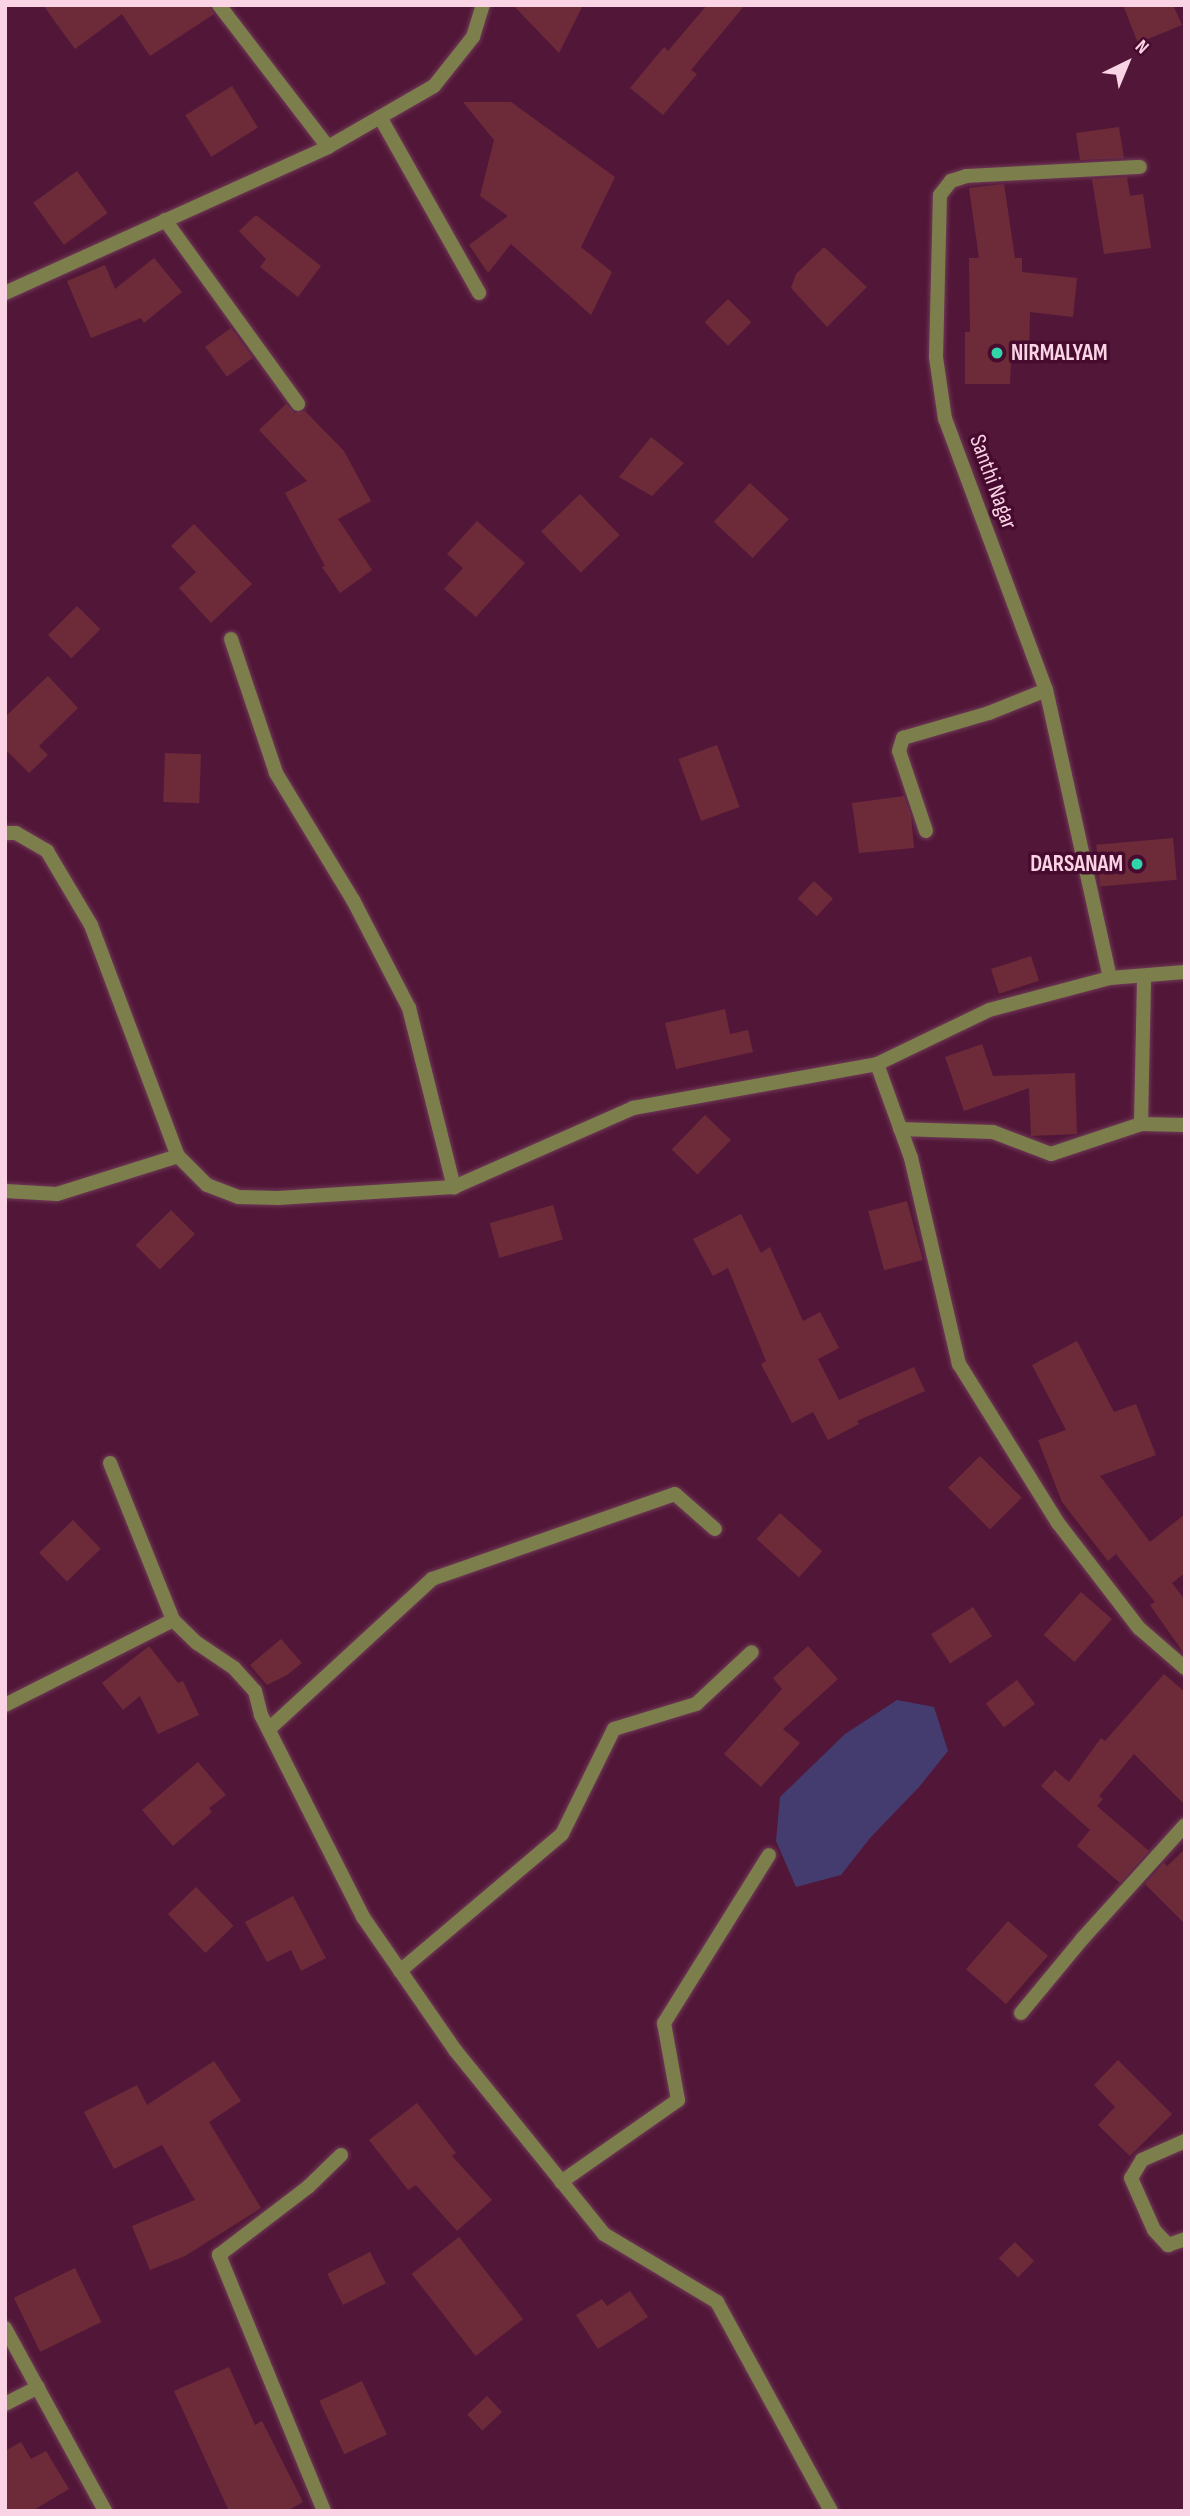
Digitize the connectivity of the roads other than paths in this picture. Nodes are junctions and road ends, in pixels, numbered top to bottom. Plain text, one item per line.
1 (219, 5) edge
2 (484, 5) edge
3 (380, 117) junction
4 (328, 147) junction
5 (1140, 167) dead end
6 (165, 220) junction
7 (5, 293) edge
8 (478, 293) dead end
9 (298, 404) dead end
10 (230, 639) dead end
11 (1046, 690) junction
12 (926, 831) dead end
13 (5, 833) edge
14 (1185, 972) edge
15 (1144, 976) junction
16 (1110, 978) junction
17 (877, 1064) junction
18 (1140, 1124) junction
19 (1185, 1125) edge
20 (901, 1129) junction
21 (178, 1156) junction
22 (454, 1187) junction
23 (5, 1191) edge
24 (110, 1462) dead end
25 (715, 1529) dead end
26 (173, 1620) junction
27 (752, 1652) dead end
28 (1185, 1668) edge
29 (5, 1705) edge
30 (269, 1729) junction
31 (1185, 1825) edge
32 (769, 1855) dead end
33 (400, 1971) junction
34 (1021, 2013) dead end
35 (1185, 2141) edge
36 (341, 2155) dead end
37 (561, 2182) junction
38 (1185, 2239) edge
39 (5, 2328) edge
40 (38, 2387) junction
41 (5, 2404) edge
42 (105, 2511) edge
43 (324, 2511) edge
44 (831, 2511) edge

1 - 4 street
2 - 3 street
3 - 4 street
3 - 8 street
4 - 6 street
5 - 11 street, Santhi Nagar
6 - 7 street
6 - 9 street
10 - 22 street
11 - 12 street
11 - 16 street, Santhi Nagar
13 - 21 street
14 - 15 street
15 - 16 street
15 - 18 street
16 - 17 street
17 - 20 street
17 - 22 street
18 - 19 street
18 - 20 street
20 - 28 street
21 - 22 street
21 - 23 street
24 - 26 street
25 - 30 street
26 - 29 street
26 - 30 street
27 - 33 street
30 - 33 street
31 - 34 street
32 - 37 street
33 - 37 street
35 - 38 street
36 - 43 street
37 - 44 street
39 - 40 street
40 - 41 street
40 - 42 street

